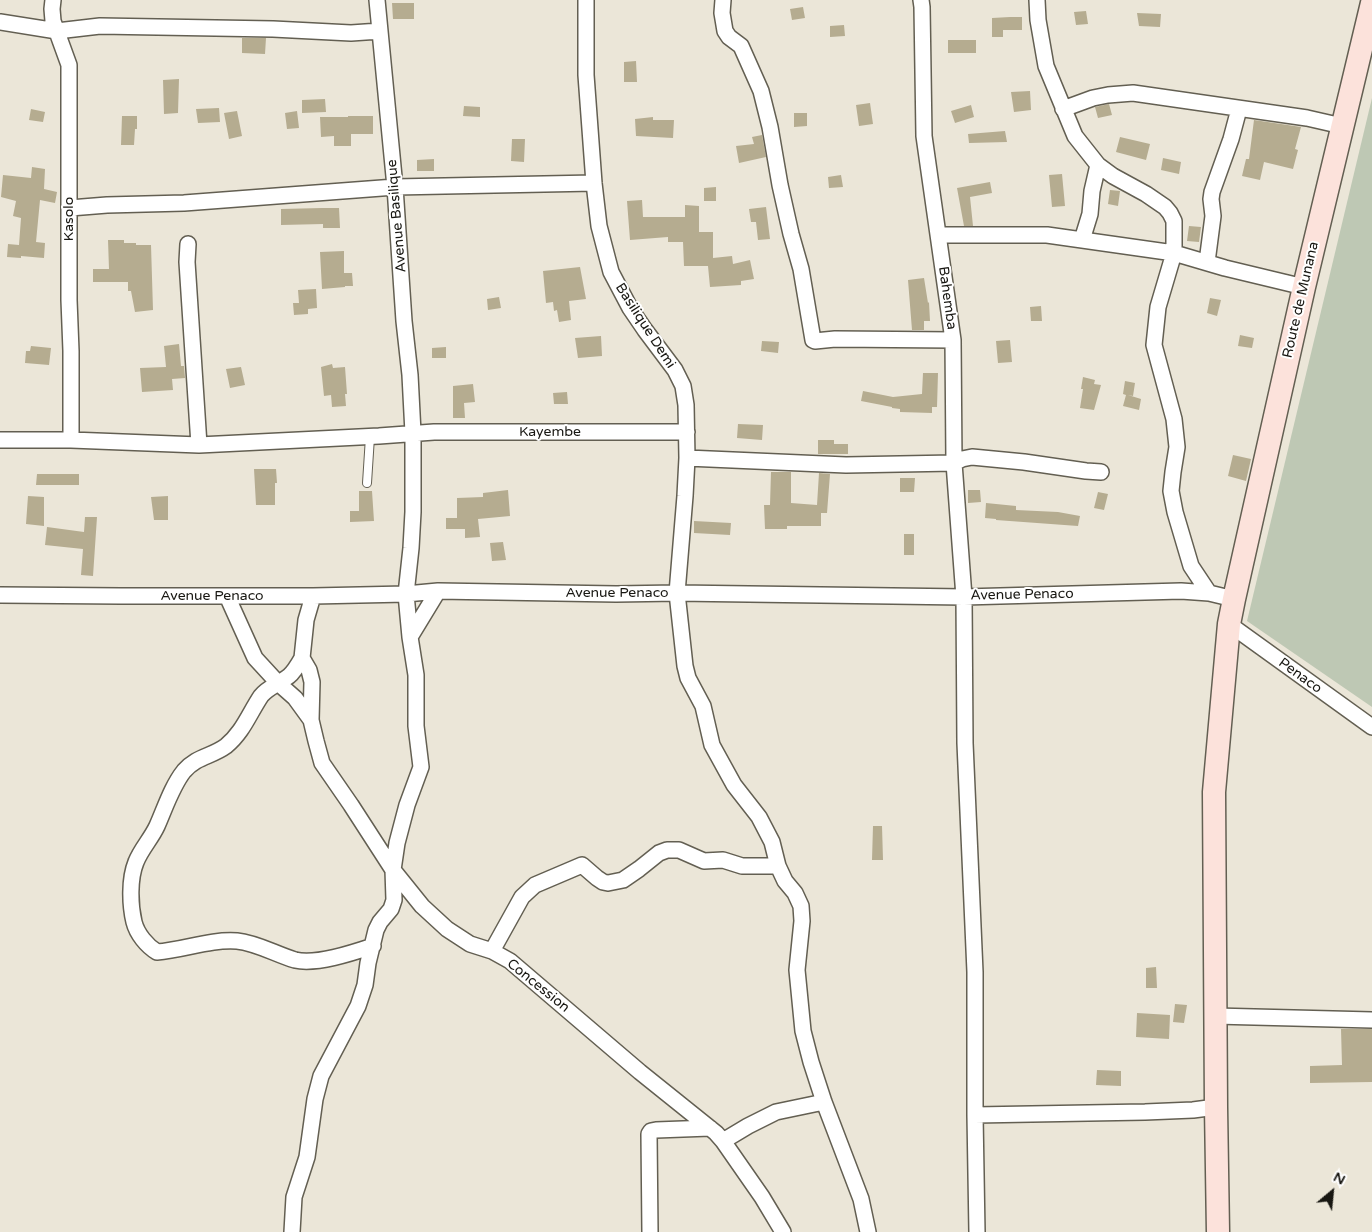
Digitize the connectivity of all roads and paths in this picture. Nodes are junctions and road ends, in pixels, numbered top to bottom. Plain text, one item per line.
1 (53, 0) edge
2 (377, 0) edge
3 (586, 0) edge
4 (722, 0) edge
5 (921, 0) edge
6 (1037, 0) edge
7 (1372, 2) edge
8 (0, 22) edge
9 (56, 31) junction
10 (380, 31) junction
11 (1063, 109) junction
12 (1239, 109) junction
13 (1342, 126) junction
14 (1098, 165) junction
15 (594, 183) junction
16 (395, 187) junction
17 (70, 208) junction
18 (939, 235) junction
19 (1082, 240) junction
20 (188, 244) dead end
21 (1174, 252) junction
22 (1207, 262) junction
23 (1304, 287) junction
24 (953, 340) junction
25 (687, 432) junction
26 (413, 433) junction
27 (370, 437) junction
28 (0, 440) edge
29 (71, 440) junction
30 (199, 445) junction
31 (687, 458) junction
32 (954, 463) junction
33 (1101, 472) dead end
34 (367, 483) dead end
35 (438, 591) junction
36 (677, 593) junction
37 (1209, 593) junction
38 (406, 594) junction
39 (0, 595) edge
40 (227, 596) junction
41 (313, 596) junction
42 (964, 597) junction
43 (1234, 599) junction
44 (1229, 624) junction
45 (410, 636) junction
46 (302, 658) junction
47 (278, 683) junction
48 (311, 720) junction
49 (1372, 727) edge
50 (778, 866) junction
51 (393, 870) junction
52 (373, 946) junction
53 (492, 951) junction
54 (1215, 1016) junction
55 (1372, 1020) edge
56 (824, 1102) junction
57 (1216, 1107) junction
58 (975, 1115) junction
59 (710, 1128) junction
60 (722, 1141) junction
61 (292, 1232) edge
62 (650, 1232) edge
63 (783, 1232) edge
64 (868, 1232) edge
65 (977, 1232) edge
66 (1218, 1232) edge

1 - 9 street, Kasolo
2 - 10 street, Avenue Basilique
3 - 15 street, Basilique Demi
4 - 24 street
5 - 18 street, Bahemba
6 - 11 street
7 - 13 main road, Route de Munana
8 - 9 street
9 - 10 street
9 - 17 street, Kasolo
10 - 16 street, Avenue Basilique
11 - 12 street
11 - 14 street
12 - 13 street
12 - 22 street
13 - 23 main road, Route de Munana
14 - 19 street
14 - 21 street
15 - 16 street
15 - 25 street, Basilique Demi
16 - 17 street
16 - 26 street, Avenue Basilique
17 - 29 street, Kasolo
18 - 19 street
18 - 24 street, Bahemba
19 - 21 street
20 - 30 street
21 - 22 street
21 - 37 street
22 - 23 street
23 - 43 main road, Route de Munana
24 - 32 street, Bahemba
25 - 26 street, Kayembe
25 - 31 street, Basilique Demi
26 - 27 street, Kayembe
26 - 38 street, Avenue Basilique
27 - 30 street, Kayembe
27 - 34 lane
28 - 29 street, Kayembe
29 - 30 street, Kayembe
31 - 32 street
31 - 36 street, Basilique Demi
32 - 33 street
32 - 42 street, Bahemba
35 - 36 street, Avenue Penaco
35 - 38 street, Avenue Penaco
35 - 45 street
36 - 42 street, Avenue Penaco
36 - 50 street, Basilique Demi
37 - 42 street, Avenue Penaco
37 - 43 street, Avenue Penaco
38 - 41 street, Avenue Penaco
38 - 45 street
39 - 40 street, Avenue Penaco
40 - 41 street, Avenue Penaco
40 - 47 street
41 - 46 street
42 - 58 street, Bahemba
43 - 44 main road, Route de Munana
44 - 49 street, Penaco
44 - 54 main road, Route de Munana
45 - 51 street
46 - 47 street
46 - 48 street
47 - 48 street
47 - 52 street
48 - 51 street, Concession
50 - 53 street
50 - 56 street, Basilique Demi
51 - 52 street
51 - 53 street, Concession
52 - 61 street
53 - 59 street, Concession
54 - 55 street
54 - 57 main road, Route de Munana
56 - 60 street
56 - 64 street, Basilique Demi
57 - 58 street
57 - 66 main road, Route de Munana
58 - 65 street, Bahemba
59 - 60 street, Concession
59 - 62 street
60 - 63 street, Concession

